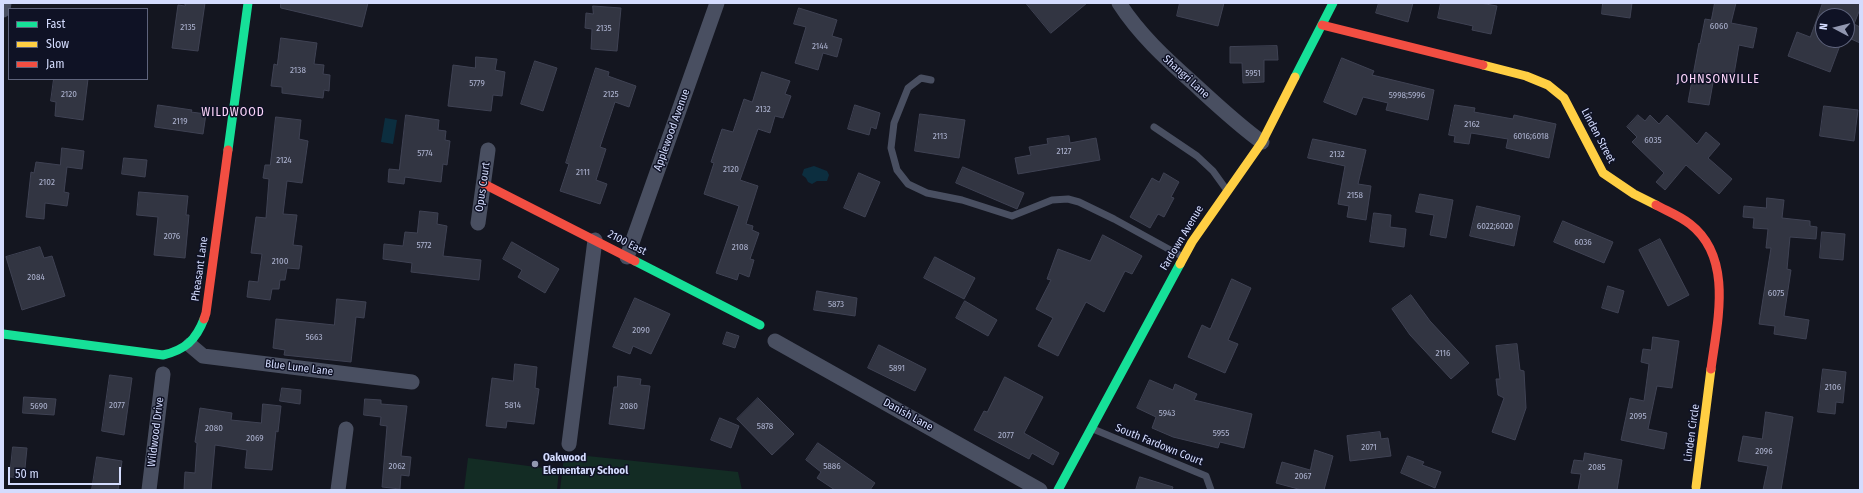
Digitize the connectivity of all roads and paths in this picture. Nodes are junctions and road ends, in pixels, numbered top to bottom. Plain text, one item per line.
1 (4, 3) edge
2 (248, 3) edge
3 (716, 3) edge
4 (1119, 3) edge
5 (1333, 3) edge
6 (3, 10) edge
7 (1322, 25) junction
8 (932, 80) dead end
9 (1154, 127) dead end
10 (1262, 142) junction
11 (488, 150) dead end
12 (484, 184) junction
13 (1228, 190) junction
14 (478, 223) dead end
15 (595, 240) junction
16 (627, 257) junction
17 (1183, 258) junction
18 (760, 325) dead end
19 (3, 334) edge
20 (775, 341) dead end
21 (190, 345) junction
22 (163, 374) dead end
23 (412, 382) dead end
24 (1711, 382) joint
25 (1090, 428) junction
26 (346, 429) dead end
27 (569, 444) dead end
28 (1696, 487) dead end
29 (149, 490) edge
30 (338, 490) edge
31 (1040, 490) edge
32 (1058, 490) edge
33 (1211, 490) edge

1 - 6 street
2 - 21 street, Pheasant Lane
3 - 16 street, Applewood Avenue
4 - 10 street, Shangri Lane
5 - 7 street, Fardown Avenue
7 - 10 street, Fardown Avenue
7 - 24 street, Linden Street
8 - 17 lane
9 - 13 lane
10 - 13 street, Fardown Avenue
11 - 12 street, Opus Court
12 - 14 street, Opus Court
12 - 15 street, 2100 East
13 - 17 street, Fardown Avenue
15 - 16 street, 2100 East
15 - 27 street
16 - 18 street, 2100 East
17 - 25 street, Fardown Avenue
19 - 21 street
20 - 31 street, Danish Lane
21 - 23 street, Blue Lune Lane
22 - 29 street, Wildwood Drive
24 - 28 street, Linden Circle
25 - 32 street, Fardown Avenue
25 - 33 lane, South Fardown Court
26 - 30 street

